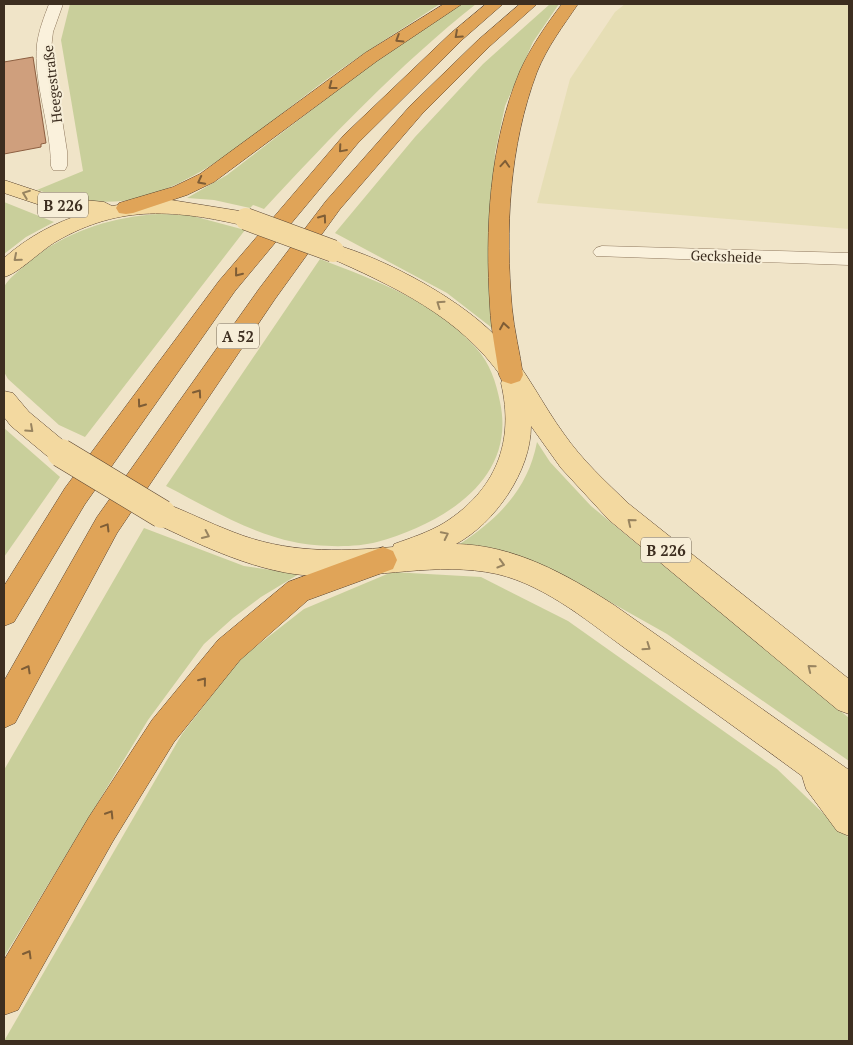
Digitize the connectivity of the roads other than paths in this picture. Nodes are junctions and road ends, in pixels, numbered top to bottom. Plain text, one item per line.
1 (56, 4) edge
2 (454, 4) edge
3 (495, 4) edge
4 (529, 4) edge
5 (570, 4) edge
6 (59, 166) dead end
7 (4, 186) edge
8 (126, 208) junction
9 (602, 252) dead end
10 (849, 259) edge
11 (4, 270) edge
12 (511, 374) junction
13 (4, 400) edge
14 (383, 560) junction
15 (4, 612) edge
16 (849, 699) edge
17 (4, 712) edge
18 (802, 756) junction
19 (849, 790) edge
20 (849, 819) edge
21 (4, 996) edge

1 - 6 street, Heegestraße
2 -> 8 highway
3 -> 15 highway, A 52
17 -> 4 highway, A 52
12 -> 5 highway
8 -> 7 main road, B 226
8 -> 11 main road
12 -> 8 main road, B 226, bridge
9 - 10 street, Gecksheide
14 -> 12 main road
16 -> 12 main road, B 226
13 -> 14 main road, bridge
14 -> 18 main road
21 -> 14 highway
18 - 19 main road
18 - 20 main road

